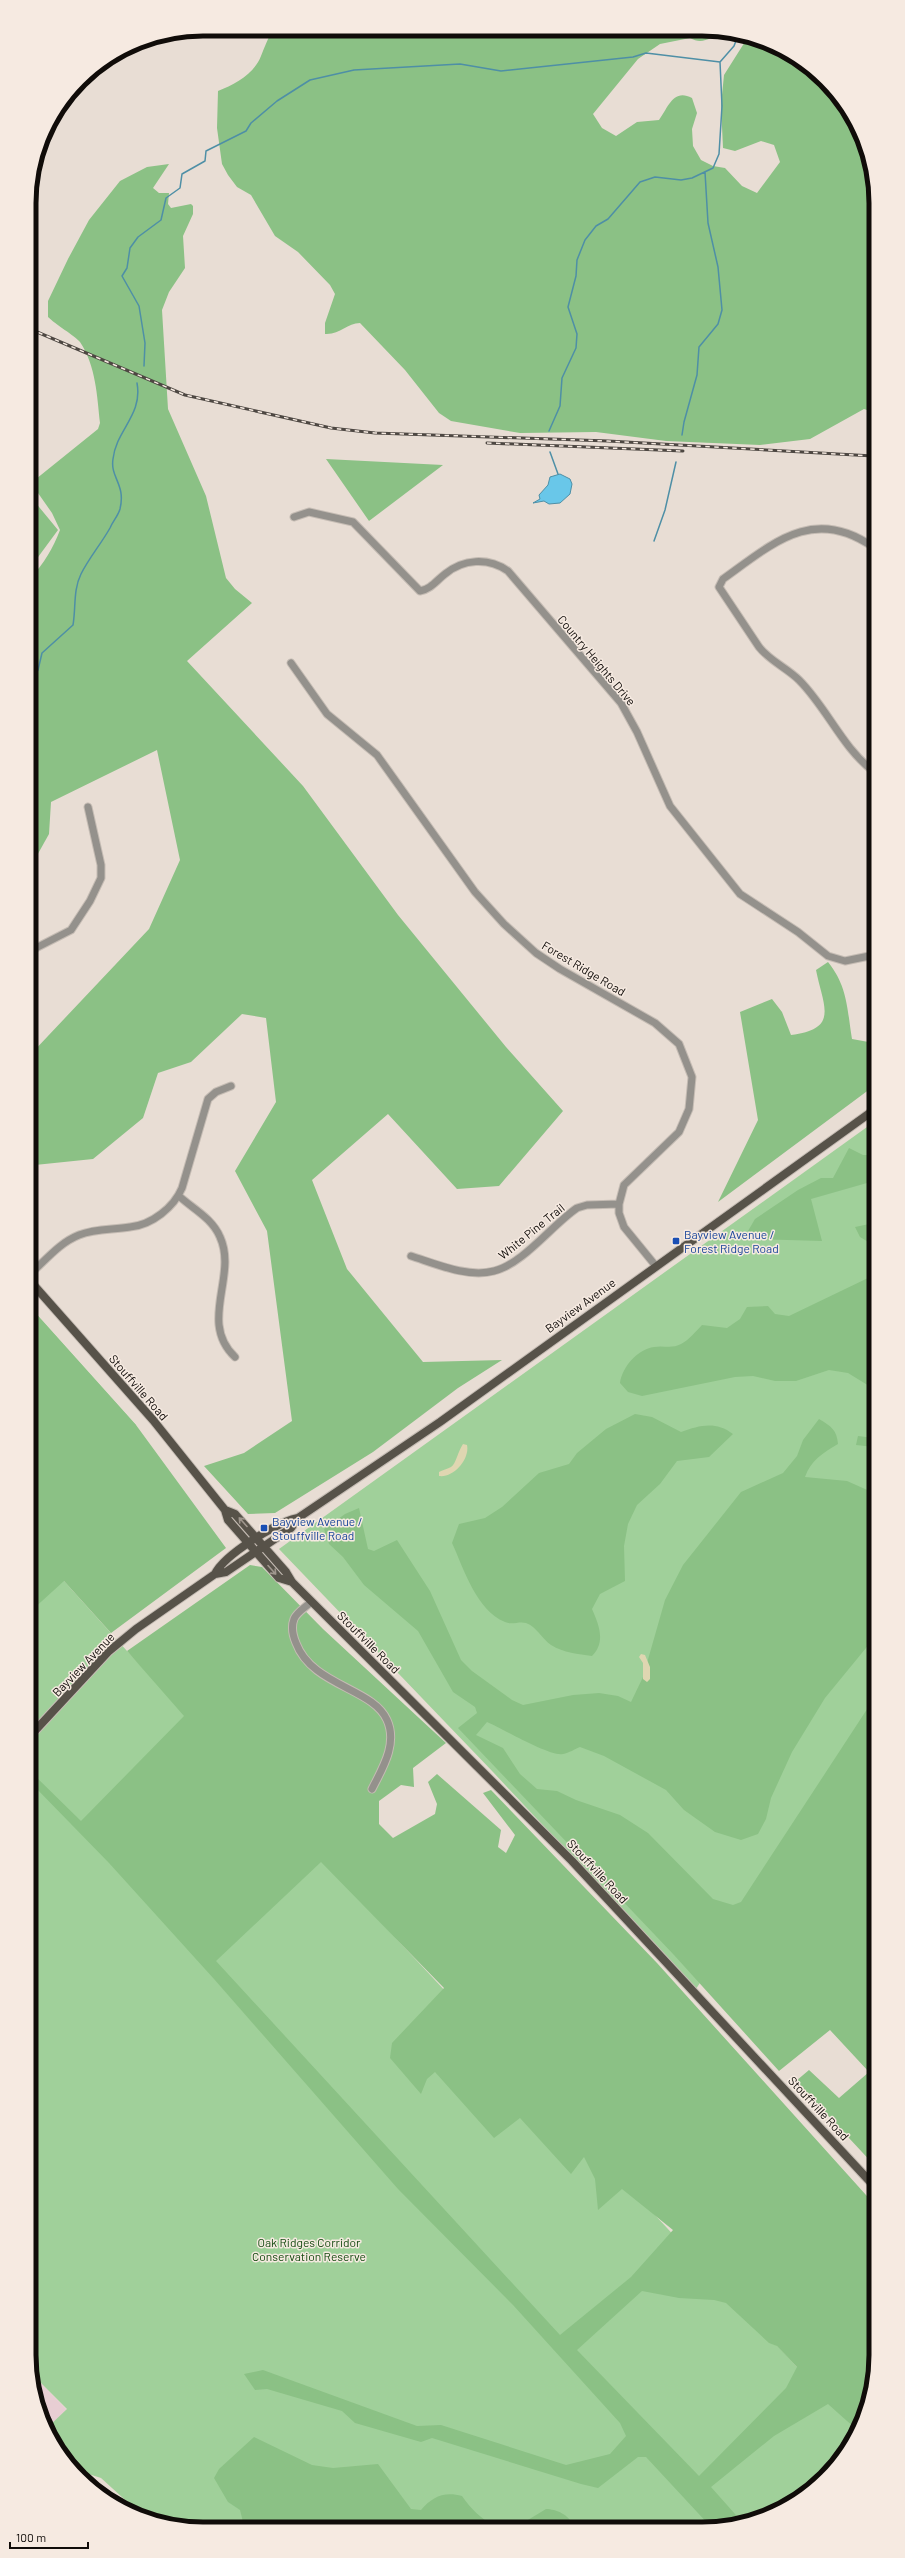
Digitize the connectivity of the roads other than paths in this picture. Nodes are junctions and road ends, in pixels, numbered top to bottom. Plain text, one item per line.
1 (294, 516) dead end
2 (869, 544) edge
3 (291, 663) dead end
4 (869, 767) edge
5 (88, 807) dead end
6 (36, 948) edge
7 (869, 956) edge
8 (231, 1086) dead end
9 (869, 1114) edge
10 (179, 1196) junction
11 (619, 1204) junction
12 (411, 1256) dead end
13 (655, 1266) junction
14 (36, 1268) edge
15 (36, 1288) edge
16 (235, 1357) dead end
17 (225, 1510) junction
18 (298, 1518) junction
19 (257, 1538) junction
20 (249, 1544) junction
21 (264, 1546) junction
22 (256, 1552) junction
23 (215, 1574) junction
24 (292, 1582) junction
25 (311, 1602) junction
26 (36, 1731) edge
27 (372, 1789) dead end
28 (869, 2181) edge

1 - 7 street, Country Heights Drive
2 - 4 street
3 - 11 street, Forest Ridge Road
5 - 6 street
8 - 10 street
9 - 13 main road, Bayview Avenue
10 - 14 street
10 - 16 street
11 - 12 street, White Pine Trail
11 - 13 street, Forest Ridge Road
13 - 18 main road, Bayview Avenue
15 - 17 main road, Stouffville Road
19 -> 17 main road, Stouffville Road
17 - 20 main road, Stouffville Road
18 - 19 main road, Bayview Avenue
18 - 21 main road, Bayview Avenue
19 - 20 main road, Bayview Avenue
19 - 21 main road, Stouffville Road
20 - 22 main road, Stouffville Road
20 - 23 main road, Bayview Avenue
21 - 22 main road, Bayview Avenue
21 - 24 main road, Stouffville Road
22 - 23 main road, Bayview Avenue
22 -> 24 main road, Stouffville Road
23 - 26 main road, Bayview Avenue
24 - 25 main road, Stouffville Road
25 - 27 street
25 - 28 main road, Stouffville Road

